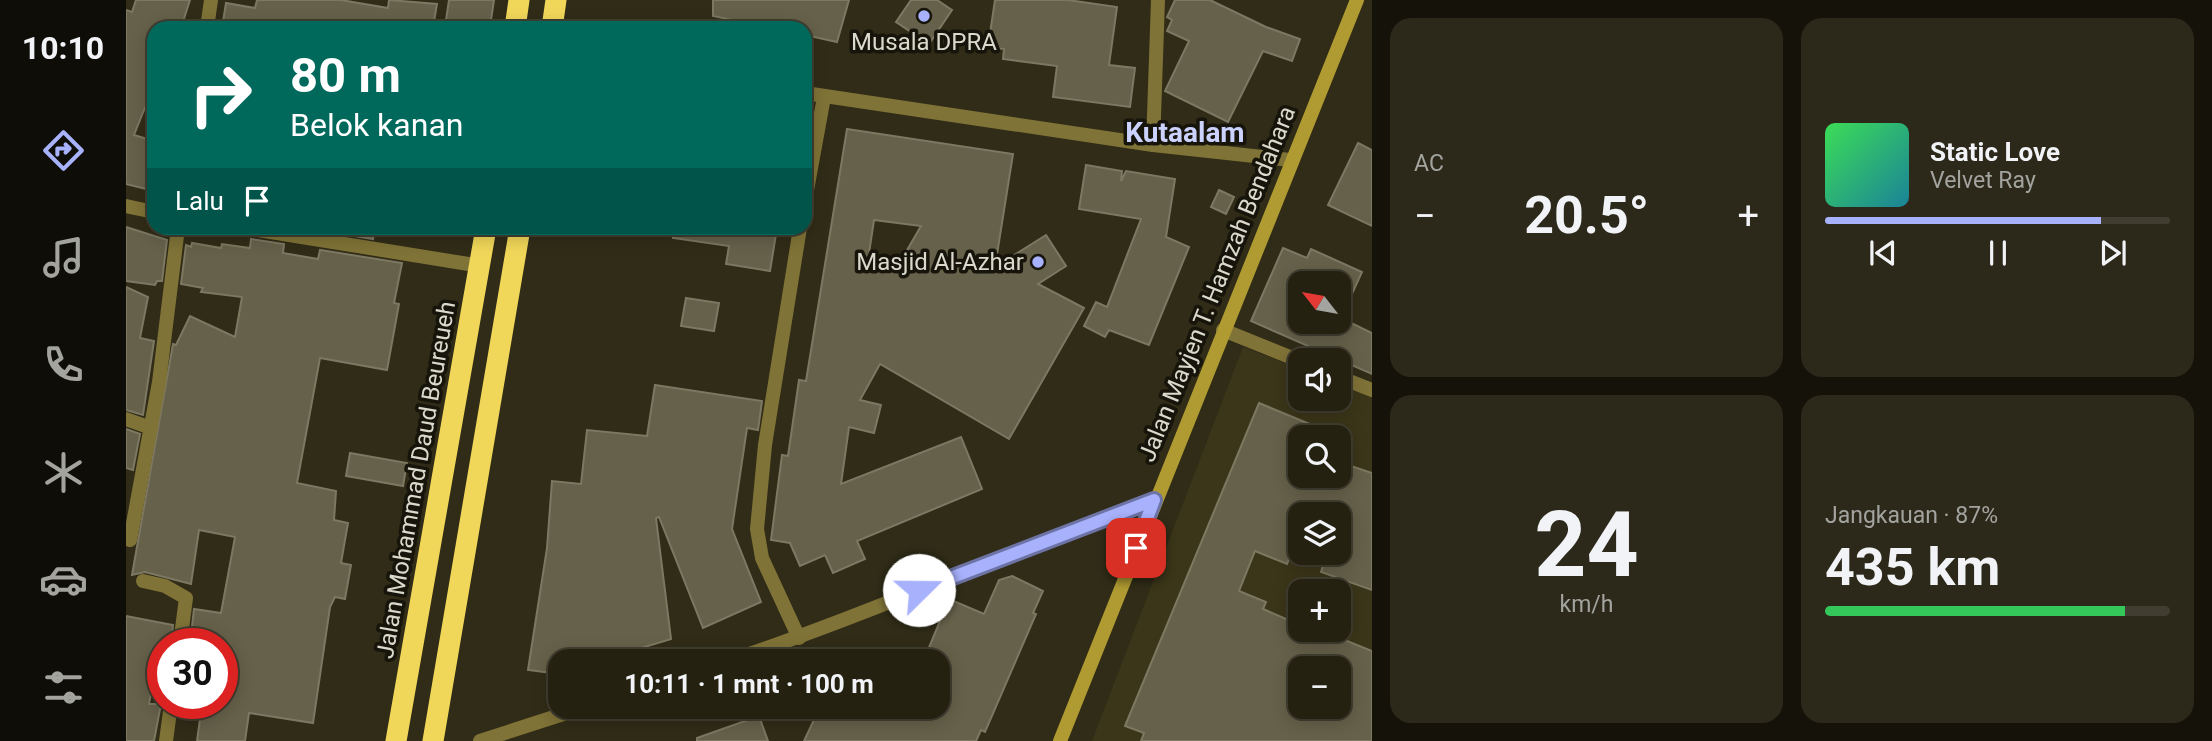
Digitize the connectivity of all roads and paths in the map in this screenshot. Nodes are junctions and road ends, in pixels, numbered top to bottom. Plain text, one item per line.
1 (211, 0) edge
2 (519, 0) edge
3 (556, 0) edge
4 (1158, 0) edge
5 (1356, 0) edge
6 (208, 21) edge
7 (516, 21) edge
8 (553, 21) edge
9 (812, 94) edge
10 (824, 97) junction
11 (1153, 145) junction
12 (1290, 160) junction
13 (812, 163) edge
14 (126, 206) edge
15 (147, 210) edge
16 (177, 235) edge
17 (332, 235) edge
18 (485, 235) edge
19 (519, 235) edge
20 (799, 235) edge
21 (481, 267) junction
22 (1223, 330) junction
23 (1288, 356) edge
24 (1351, 382) edge
25 (1372, 390) edge
26 (126, 419) edge
27 (151, 428) junction
28 (1154, 500) junction
29 (130, 540) dead end
30 (143, 581) dead end
31 (182, 628) edge
32 (799, 638) junction
33 (766, 649) edge
34 (169, 719) edge
35 (548, 719) edge
36 (166, 741) edge
37 (396, 741) edge
38 (433, 741) edge
39 (480, 741) edge
40 (1060, 741) edge

1 - 6 street
2 - 7 highway
3 - 8 highway
4 - 11 street
5 - 12 street, Jalan Mayjen T. Hamzah Bendahara
9 - 10 street
10 - 11 street
10 - 13 street
11 - 12 street
12 - 22 street, Jalan Mayjen T. Hamzah Bendahara
14 - 15 street
16 - 27 street
17 - 21 street
18 - 21 highway, Jalan Mohammad Daud Beureueh
19 - 38 highway
20 - 32 street
21 - 37 highway, Jalan Mohammad Daud Beureueh
22 - 23 street
22 - 28 street, Jalan Mayjen T. Hamzah Bendahara
24 - 25 street
26 - 27 street
27 - 29 street
28 - 32 street
28 - 40 street, Jalan Mayjen T. Hamzah Bendahara
30 - 31 street
32 - 33 street
34 - 36 street
35 - 39 street

